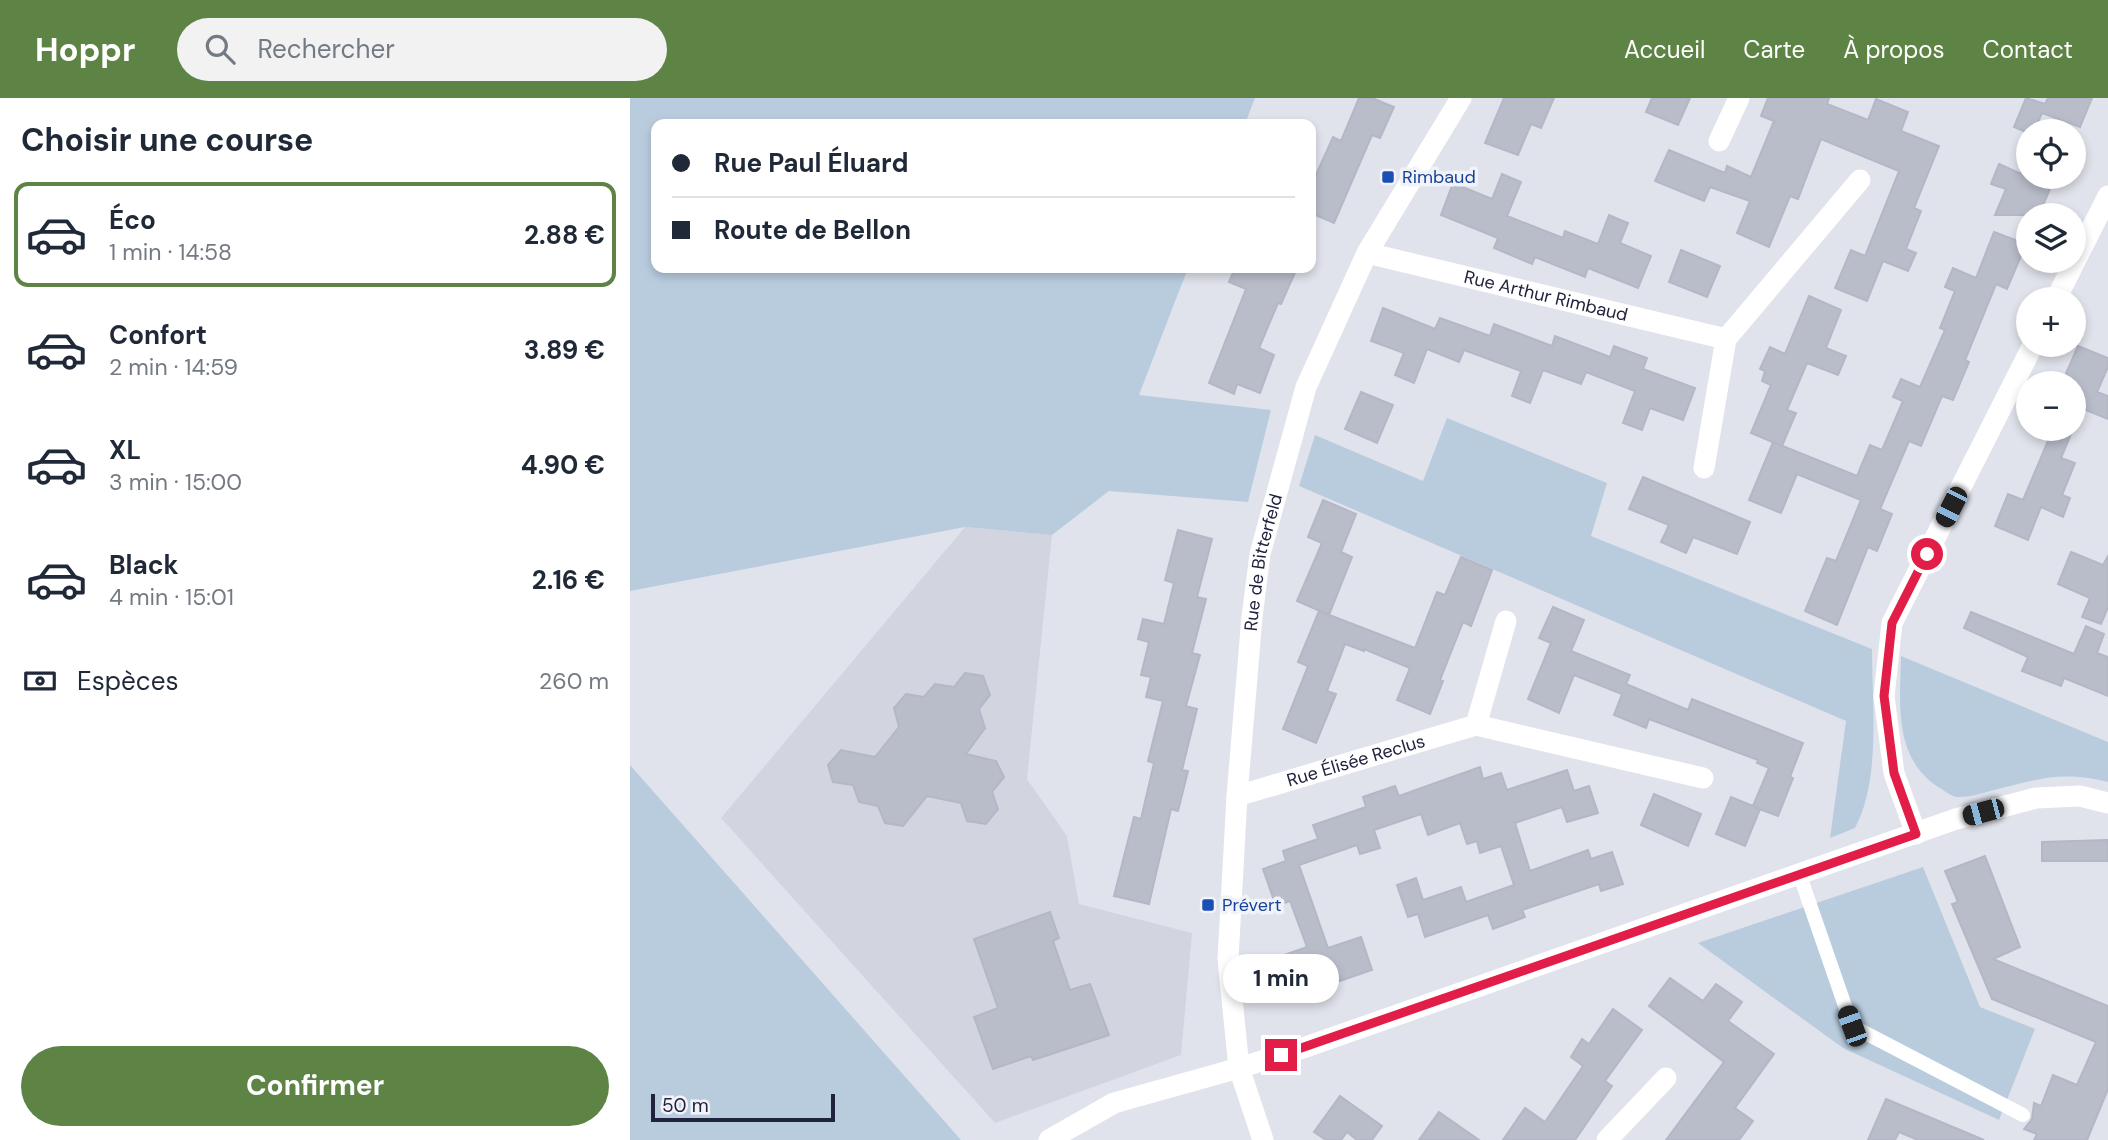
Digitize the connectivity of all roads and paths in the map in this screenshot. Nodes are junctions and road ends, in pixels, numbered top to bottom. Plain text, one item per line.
1 (1461, 98) edge
2 (1739, 98) edge
3 (1719, 141) dead end
4 (1860, 180) dead end
5 (2108, 196) edge
6 (1367, 253) junction
7 (2062, 287) edge
8 (1726, 339) junction
9 (2027, 357) edge
10 (1703, 468) dead end
11 (1506, 621) dead end
12 (1476, 725) junction
13 (1703, 778) dead end
14 (1237, 796) junction
15 (2108, 803) edge
16 (1916, 834) junction
17 (1799, 873) junction
18 (1239, 1069) junction
19 (1666, 1078) dead end
20 (1114, 1103) junction
21 (2023, 1115) dead end
22 (1049, 1140) edge
23 (1076, 1140) edge
24 (1263, 1140) edge
25 (1607, 1140) edge

1 - 6 street, Rue de Bitterfeld
2 - 3 street
4 - 8 street
5 - 7 street
6 - 8 street, Rue Arthur Rimbaud
6 - 14 street, Rue de Bitterfeld
8 - 10 street
9 - 16 street
11 - 12 street
12 - 13 street, Rue Élisée Reclus
12 - 14 street, Rue Élisée Reclus
14 - 18 street, Rue de Bitterfeld
15 - 16 street
16 - 17 street
17 - 18 street
17 - 21 lane
18 - 20 street
18 - 24 street, Rue de Bitterfeld
19 - 25 street
20 - 22 street
20 - 23 street

